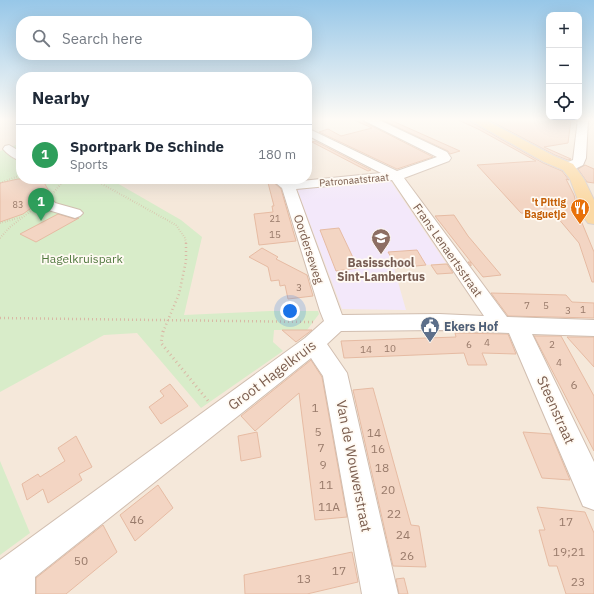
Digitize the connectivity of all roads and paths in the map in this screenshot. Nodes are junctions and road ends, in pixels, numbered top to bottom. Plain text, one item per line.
1 (338, 147) edge
2 (426, 147) edge
3 (527, 147) edge
4 (580, 147) edge
5 (9, 149) dead end
6 (16, 153) edge
7 (568, 167) junction
8 (396, 176) junction
9 (16, 177) edge
10 (312, 181) edge
11 (0, 182) edge
12 (61, 184) edge
13 (104, 184) edge
14 (283, 184) edge
15 (45, 200) junction
16 (75, 213) dead end
17 (24, 216) junction
18 (594, 219) edge
19 (0, 223) edge
20 (0, 238) edge
21 (0, 318) edge
22 (166, 321) junction
23 (336, 323) junction
24 (509, 325) junction
25 (594, 328) edge
26 (313, 344) junction
27 (220, 415) junction
28 (594, 495) edge
29 (11, 582) edge
30 (380, 594) edge

1 - 8 street
2 - 8 street, Patronaatstraat
3 - 7 main road
4 - 7 street
5 - 6 street
7 - 18 main road
8 - 10 street, Patronaatstraat
8 - 24 street, Frans Lenaertsstraat
9 - 11 path
12 - 15 path
13 - 22 path
14 - 23 street, Oorderseweg
15 - 16 street
15 - 17 path
17 - 19 path
17 - 20 path
21 - 22 path
22 - 23 path
22 - 27 path
23 - 24 street
23 - 26 street, Groot Hagelkruis
24 - 25 street
24 - 28 street, Steenstraat
26 - 27 street, Groot Hagelkruis
26 - 30 street, Van de Wouwerstraat
27 - 29 street, Groot Hagelkruis

